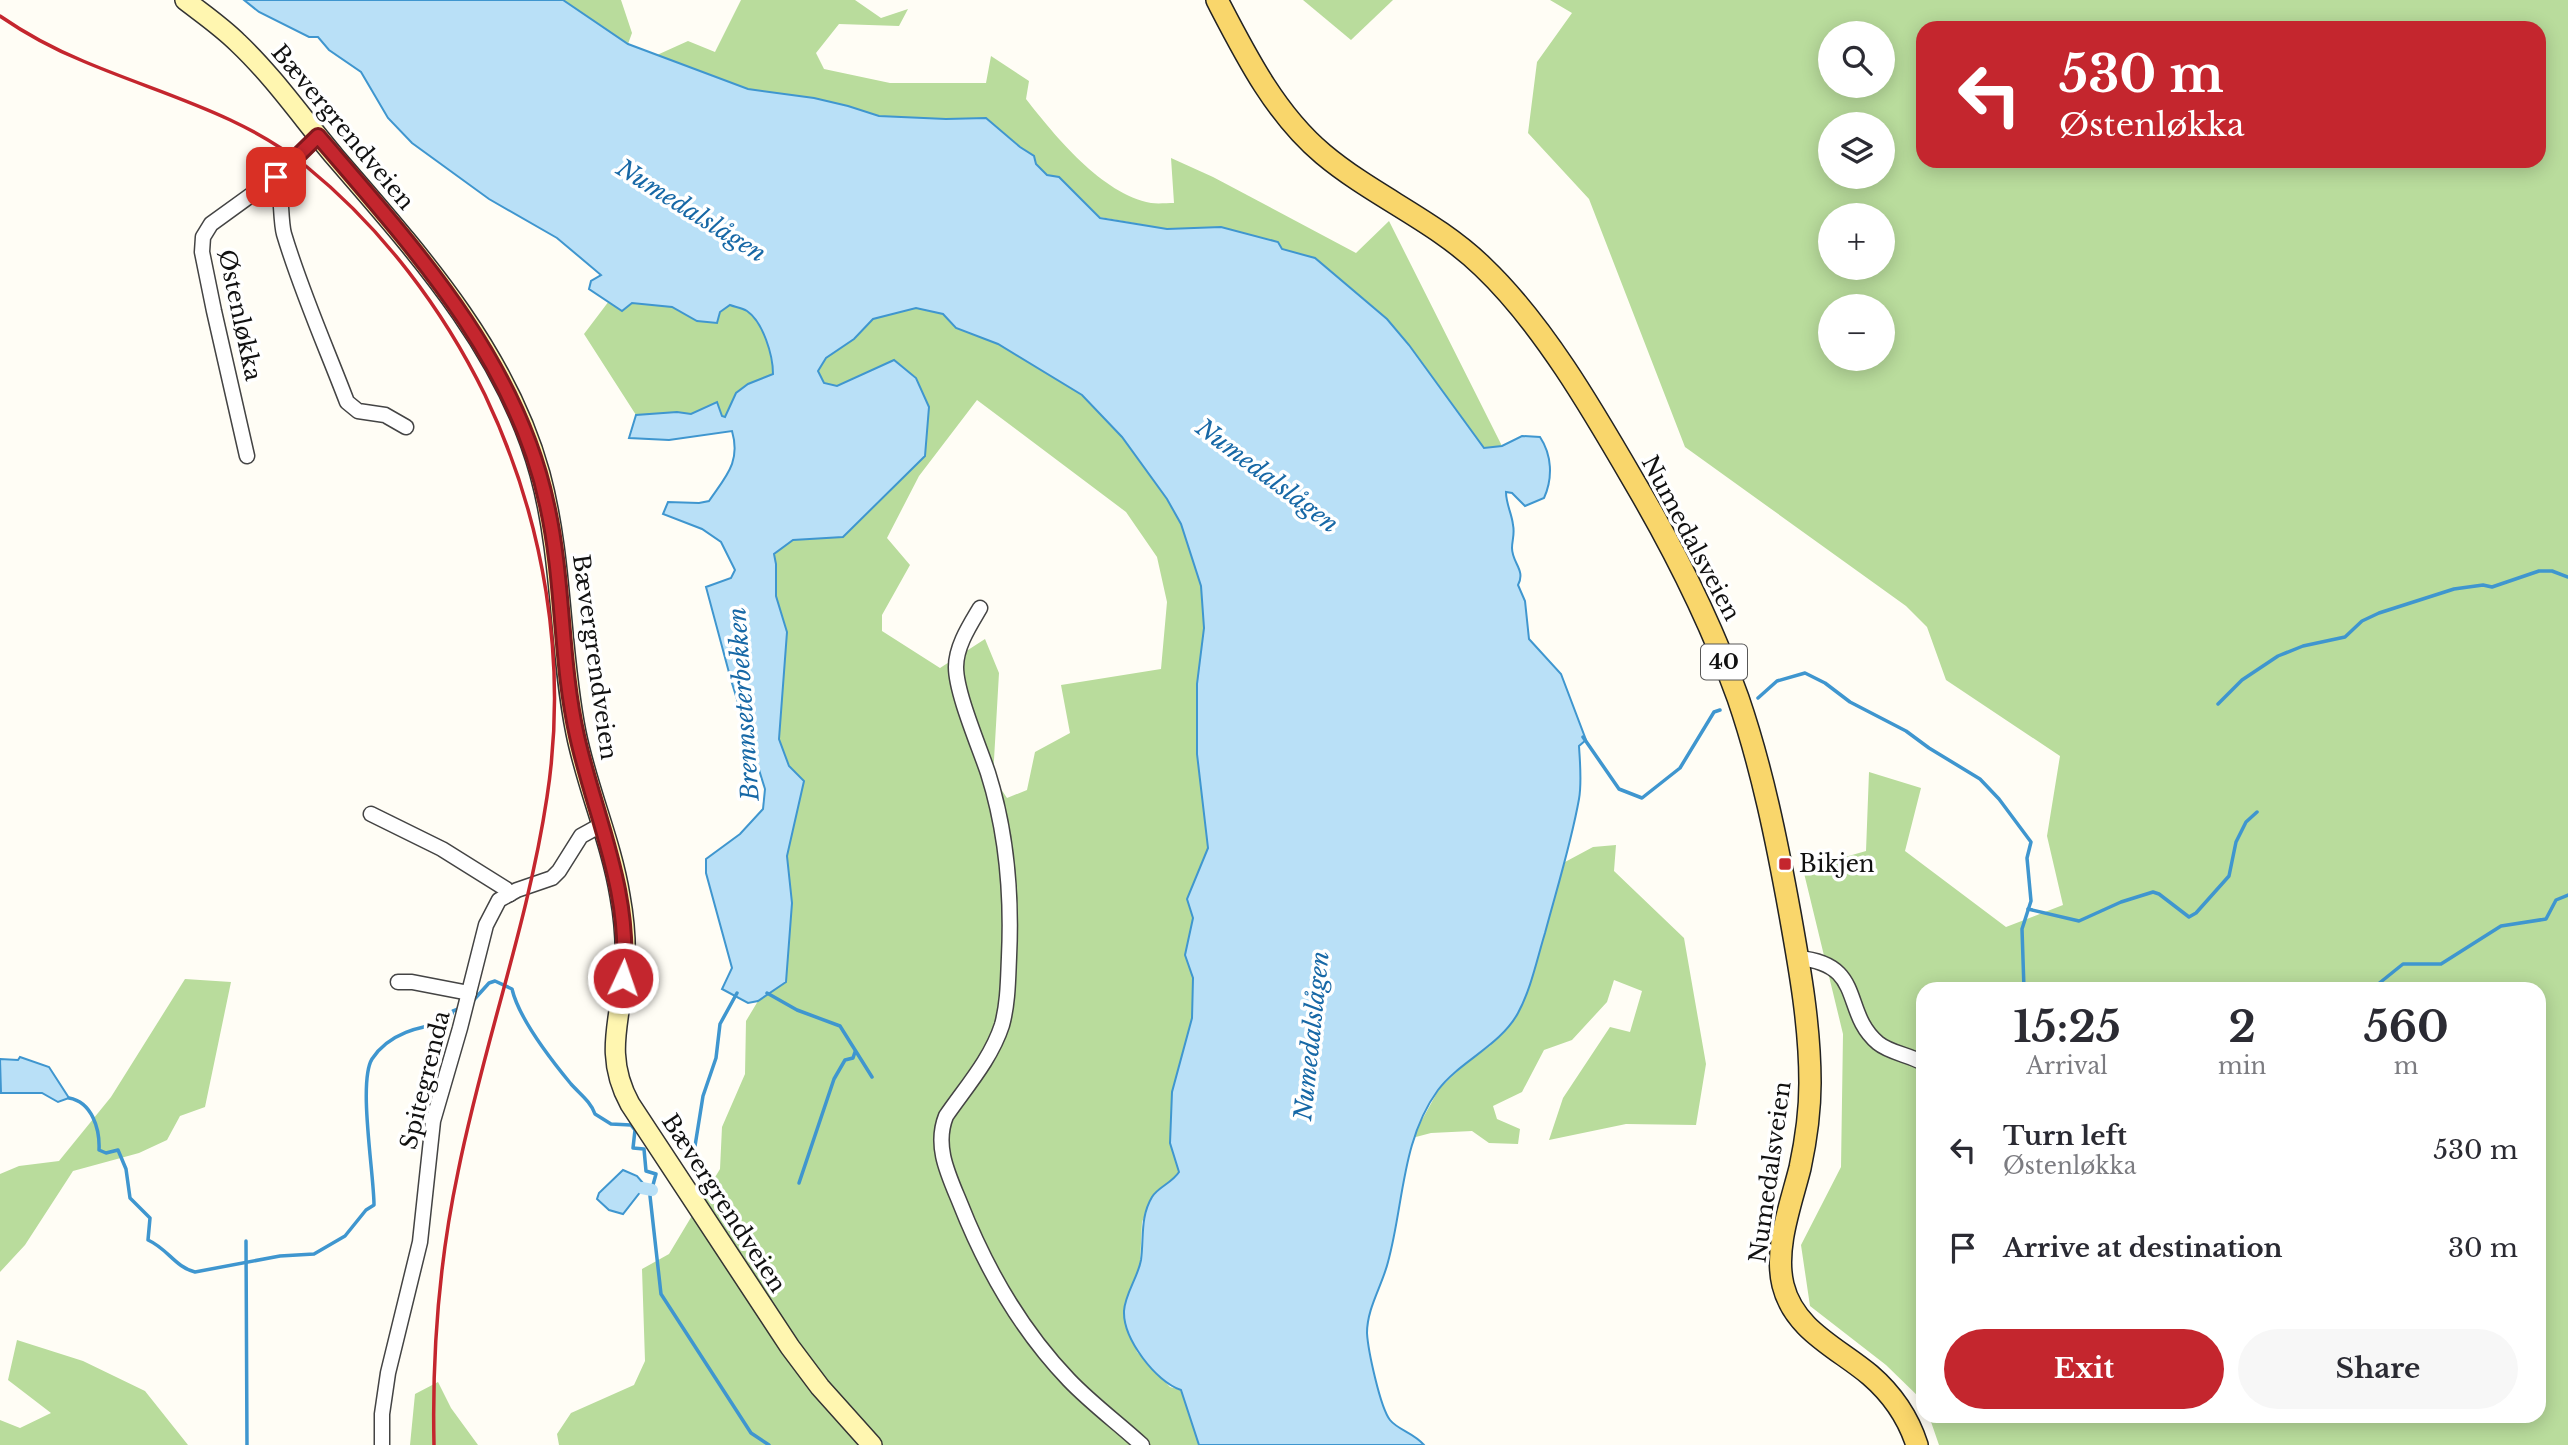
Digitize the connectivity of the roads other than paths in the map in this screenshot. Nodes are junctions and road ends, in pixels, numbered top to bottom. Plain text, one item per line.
1 (185, 0) edge
2 (1217, 0) edge
3 (318, 136) junction
4 (276, 177) junction
5 (406, 426) dead end
6 (247, 456) dead end
7 (980, 608) dead end
8 (371, 814) dead end
9 (601, 825) junction
10 (510, 894) junction
11 (1798, 958) junction
12 (398, 982) dead end
13 (469, 993) junction
14 (1916, 1060) edge
15 (382, 1445) edge
16 (872, 1445) edge
17 (1142, 1445) edge
18 (1917, 1445) edge

1 - 3 main road, Bævergrendveien
2 - 11 main road, Numedalsveien / 40
3 - 4 street, Østenløkka
3 - 9 main road, Bævergrendveien
4 - 5 street
4 - 6 street, Østenløkka
7 - 17 street
8 - 10 street
9 - 10 street, Spitegrenda
9 - 16 main road, Bævergrendveien
10 - 13 street, Spitegrenda
11 - 14 street
11 - 18 main road, Numedalsveien / 40
12 - 13 street
13 - 15 street, Spitegrenda

